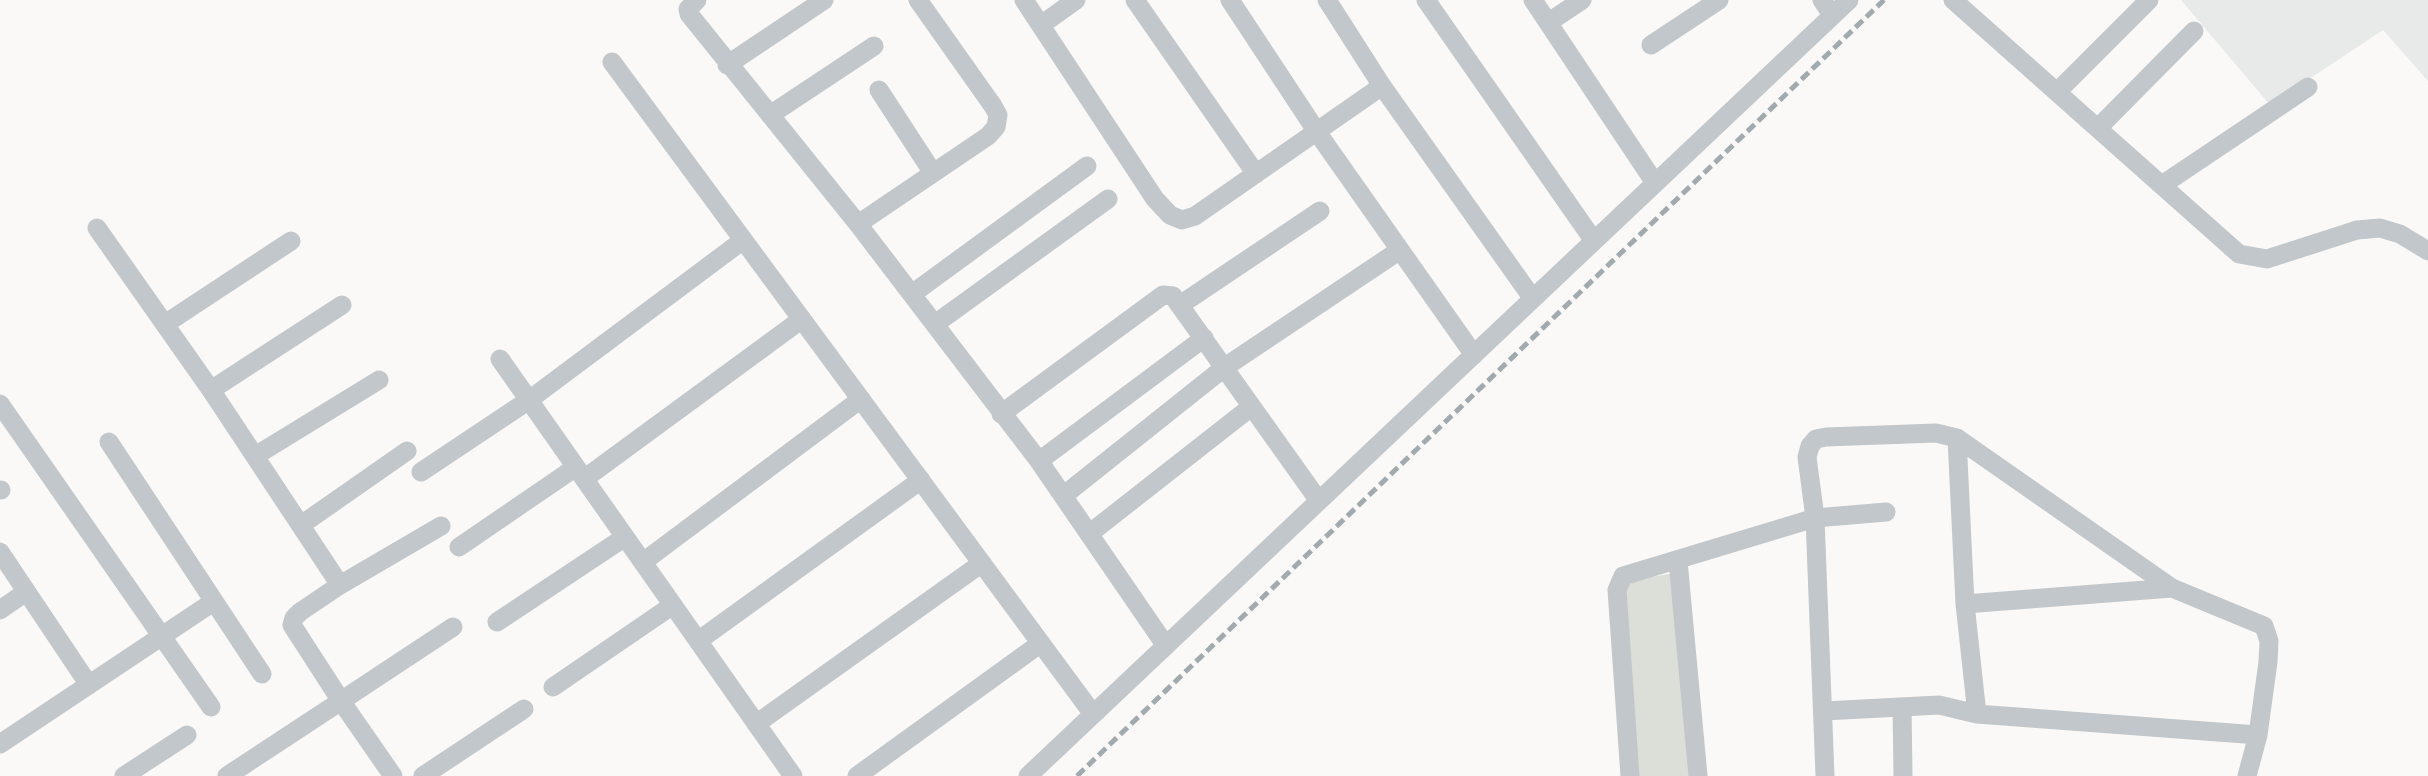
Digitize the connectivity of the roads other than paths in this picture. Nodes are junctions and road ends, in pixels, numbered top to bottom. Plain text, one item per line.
1 (697, 0) edge
2 (824, 0) edge
3 (1024, 0) edge
4 (1076, 0) edge
5 (1135, 0) edge
6 (1230, 0) edge
7 (1327, 0) edge
8 (1426, 0) edge
9 (1533, 0) edge
10 (1582, 0) edge
11 (1719, 0) edge
12 (1849, 0) edge
13 (1953, 0) edge
14 (2149, 0) edge
15 (924, 2) edge
16 (1827, 8) edge
17 (1549, 22) junction
18 (1041, 24) junction
19 (2193, 31) dead end
20 (1651, 45) dead end
21 (874, 46) dead end
22 (612, 61) dead end
23 (727, 65) junction
24 (1382, 86) junction
25 (2308, 86) dead end
26 (879, 90) dead end
27 (2058, 92) junction
28 (770, 115) junction
29 (2099, 127) junction
30 (1317, 132) junction
31 (1087, 166) dead end
32 (933, 173) junction
33 (1256, 174) junction
34 (1655, 183) junction
35 (2162, 185) junction
36 (1108, 200) dead end
37 (1321, 211) dead end
38 (858, 224) junction
39 (97, 228) dead end
40 (1594, 240) junction
41 (291, 241) dead end
42 (742, 241) junction
43 (1400, 250) junction
44 (2428, 251) edge
45 (912, 294) junction
46 (1533, 299) junction
47 (342, 305) dead end
48 (1180, 305) junction
49 (802, 319) junction
50 (165, 324) junction
51 (935, 324) junction
52 (1204, 338) junction
53 (1474, 355) junction
54 (500, 359) dead end
55 (1225, 367) junction
56 (379, 380) dead end
57 (211, 390) junction
58 (861, 399) junction
59 (529, 400) junction
60 (0, 404) edge
61 (1251, 407) junction
62 (1002, 414) junction
63 (1957, 438) junction
64 (109, 442) dead end
65 (407, 451) dead end
66 (255, 456) junction
67 (1039, 461) junction
68 (421, 472) dead end
69 (580, 473) junction
70 (921, 480) junction
71 (1063, 496) junction
72 (1319, 501) junction
73 (1886, 512) dead end
74 (1815, 518) junction
75 (301, 525) junction
76 (441, 526) dead end
77 (1089, 534) junction
78 (625, 537) junction
79 (459, 547) dead end
80 (0, 552) edge
81 (1678, 561) junction
82 (643, 562) junction
83 (982, 563) junction
84 (340, 585) junction
85 (2172, 588) junction
86 (26, 592) junction
87 (213, 601) junction
88 (1965, 604) junction
89 (673, 605) junction
90 (0, 611) edge
91 (497, 622) dead end
92 (453, 627) dead end
93 (162, 636) junction
94 (698, 641) junction
95 (1041, 643) junction
96 (1166, 646) junction
97 (262, 674) dead end
98 (89, 685) junction
99 (553, 687) dead end
100 (341, 701) junction
101 (211, 707) dead end
102 (1902, 707) junction
103 (524, 709) dead end
104 (1824, 711) junction
105 (1093, 714) junction
106 (1978, 714) junction
107 (756, 723) junction
108 (187, 735) dead end
109 (2259, 735) junction
110 (0, 744) edge
111 (150, 769) edge
112 (124, 776) edge
113 (227, 776) edge
114 (393, 776) edge
115 (423, 776) edge
116 (793, 776) edge
117 (857, 776) edge
118 (1028, 776) edge
119 (1630, 776) edge
120 (1698, 776) edge
121 (1825, 776) edge
122 (1903, 776) edge
123 (2247, 776) edge

1 - 23 street
2 - 23 street
3 - 18 street
4 - 18 street
5 - 33 street
6 - 30 street
7 - 24 street
8 - 40 street
9 - 17 street
10 - 17 street
11 - 20 street
12 - 16 street
13 - 27 street
14 - 27 street
15 - 32 street
16 - 34 street
17 - 34 street
18 - 33 street
19 - 29 street
21 - 28 street
22 - 42 street
23 - 28 street
24 - 30 street
24 - 46 street
25 - 35 street
26 - 32 street
27 - 29 street
28 - 38 street
29 - 35 street
30 - 33 street
30 - 43 street
31 - 45 street
32 - 38 street
34 - 40 street
35 - 44 street
36 - 51 street
37 - 48 street
38 - 45 street
39 - 50 street
40 - 46 street
41 - 50 street
42 - 49 street
42 - 59 street
43 - 53 street
43 - 55 street
45 - 51 street
46 - 53 street
47 - 57 street
48 - 52 street
48 - 62 street
49 - 58 street
49 - 69 street
50 - 57 street
51 - 62 street
52 - 55 street
52 - 67 street
53 - 72 street
54 - 59 street
55 - 61 street
55 - 71 street
56 - 66 street
57 - 66 street
58 - 70 street
58 - 82 street
59 - 68 street
59 - 69 street
60 - 93 street
61 - 72 street
61 - 77 street
62 - 67 street
63 - 74 street
63 - 85 street
63 - 88 street
64 - 87 street
65 - 75 street
66 - 75 street
67 - 71 street
69 - 78 street
69 - 79 street
70 - 83 street
70 - 94 street
71 - 77 street
72 - 96 street
73 - 74 street
74 - 81 street
74 - 104 street
75 - 84 street
76 - 84 street
77 - 96 street
78 - 82 street
78 - 91 street
80 - 86 street
81 - 119 street
81 - 120 street
82 - 89 street
83 - 95 street
83 - 107 street
84 - 100 street
85 - 88 street
85 - 109 street
86 - 90 street
86 - 98 street
87 - 93 street
87 - 97 street
88 - 106 street
89 - 94 street
89 - 99 street
92 - 100 street
93 - 98 street
93 - 101 street
94 - 107 street
95 - 105 street
95 - 117 street
96 - 105 street
98 - 110 street
100 - 113 street
100 - 114 street
102 - 104 street
102 - 106 street
102 - 122 street
103 - 115 street
104 - 121 street
105 - 118 street
106 - 109 street
107 - 116 street
108 - 111 street
109 - 123 street
111 - 112 street

